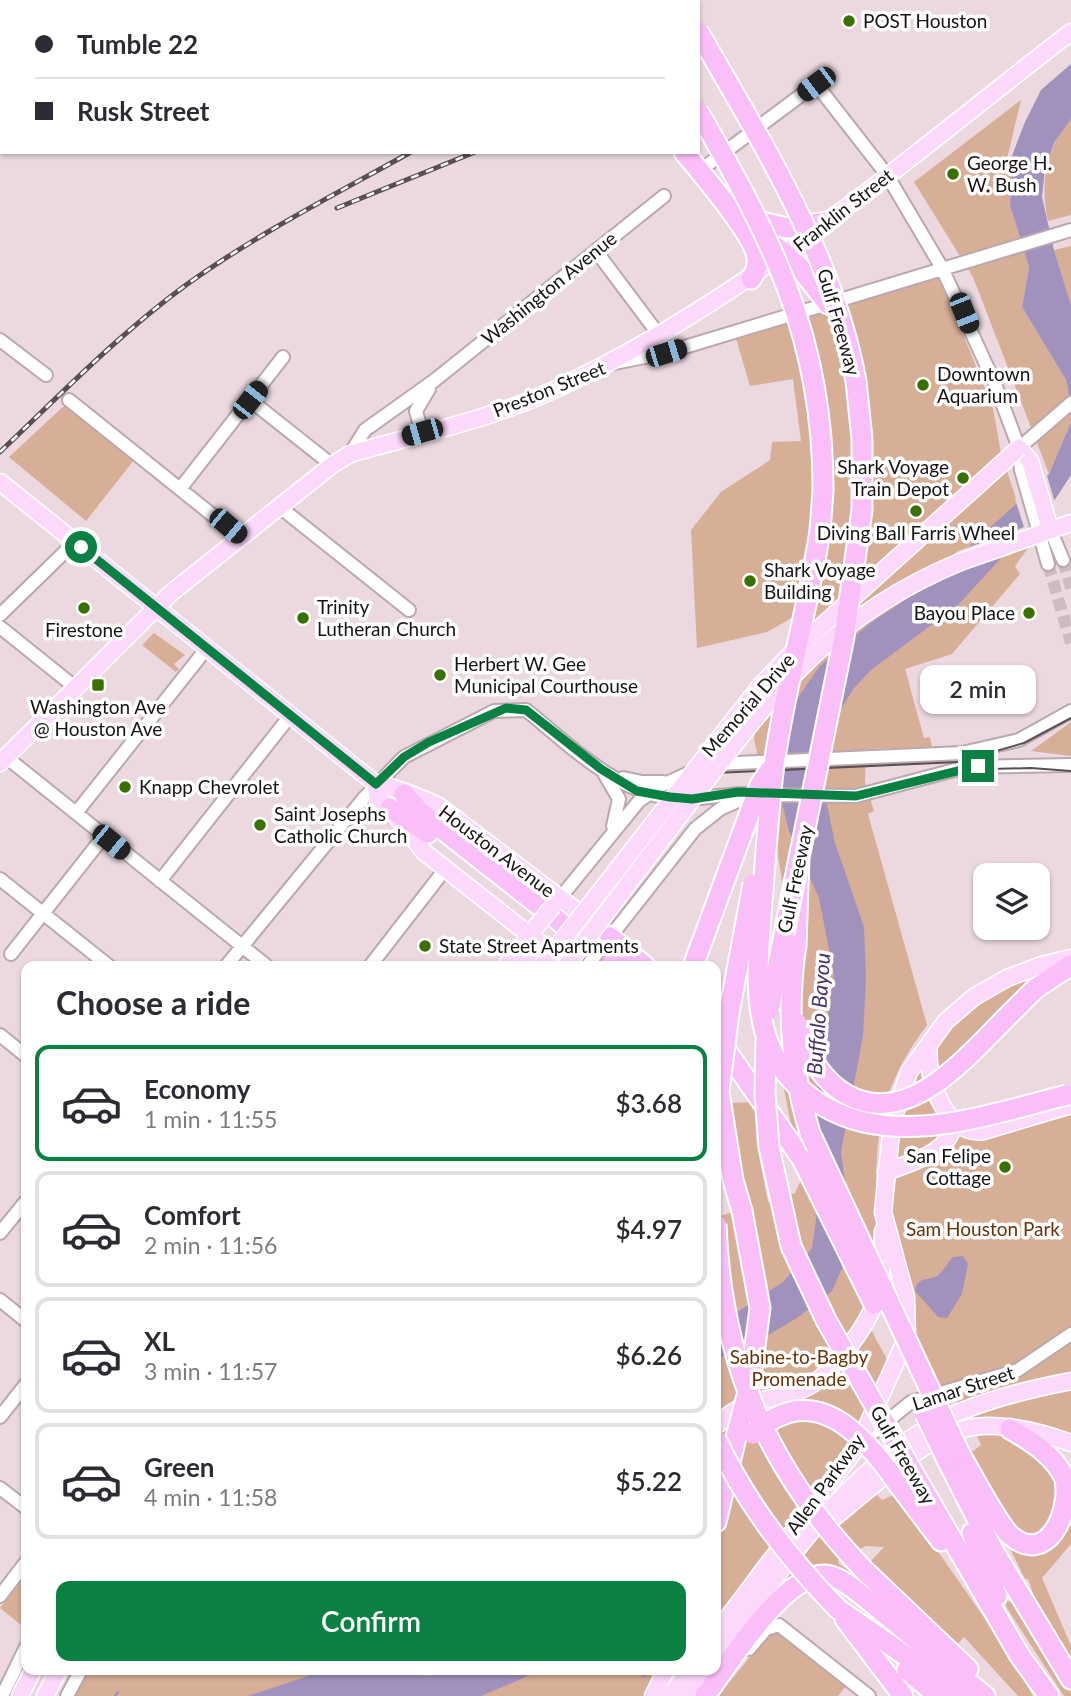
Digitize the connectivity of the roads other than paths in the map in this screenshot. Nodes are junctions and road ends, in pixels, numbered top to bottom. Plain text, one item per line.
1 (1071, 32) edge
2 (700, 34) edge
3 (700, 115) edge
4 (686, 154) edge
5 (706, 173) junction
6 (887, 175) junction
7 (664, 196) dead end
8 (728, 204) junction
9 (827, 222) junction
10 (1071, 230) edge
11 (596, 251) junction
12 (785, 255) junction
13 (942, 268) junction
14 (751, 279) junction
15 (828, 304) junction
16 (659, 335) junction
17 (0, 340) edge
18 (283, 357) dead end
19 (600, 366) junction
20 (46, 375) dead end
21 (435, 380) junction
22 (69, 400) dead end
23 (250, 400) junction
24 (1071, 404) edge
25 (422, 432) junction
26 (1019, 448) junction
27 (350, 454) junction
28 (332, 466) junction
29 (0, 482) edge
30 (180, 489) junction
31 (281, 508) junction
32 (1071, 523) edge
33 (1045, 531) junction
34 (242, 538) junction
35 (75, 542) junction
36 (1063, 560) tunnel mouth
37 (1048, 565) tunnel mouth
38 (157, 607) junction
39 (409, 610) dead end
40 (0, 615) edge
41 (0, 627) edge
42 (207, 648) junction
43 (76, 688) junction
44 (1071, 711) edge
45 (290, 716) junction
46 (776, 756) junction
47 (3, 760) edge
48 (1071, 765) edge
49 (605, 772) junction
50 (674, 780) junction
51 (376, 784) junction
52 (649, 793) junction
53 (761, 795) junction
54 (397, 801) junction
55 (76, 813) junction
56 (104, 836) junction
57 (606, 839) junction
58 (799, 858) junction
59 (446, 868) junction
60 (0, 879) edge
61 (160, 881) junction
62 (557, 902) junction
63 (43, 914) junction
64 (532, 932) junction
65 (606, 942) junction
66 (796, 945) junction
67 (242, 946) junction
68 (11, 954) dead end
69 (1071, 958) edge
70 (103, 961) edge
71 (230, 961) edge
72 (261, 961) edge
73 (374, 961) edge
74 (510, 961) edge
75 (545, 961) edge
76 (562, 961) edge
77 (571, 961) edge
78 (590, 961) edge
79 (591, 961) edge
80 (610, 961) edge
81 (637, 961) edge
82 (695, 961) edge
83 (1071, 965) edge
84 (929, 1042) junction
85 (3, 1043) edge
86 (721, 1043) edge
87 (721, 1051) edge
88 (21, 1053) edge
89 (740, 1068) junction
90 (721, 1075) edge
91 (1070, 1098) edge
92 (721, 1104) edge
93 (954, 1123) junction
94 (886, 1172) junction
95 (21, 1207) edge
96 (883, 1212) junction
97 (0, 1233) edge
98 (721, 1268) edge
99 (0, 1300) edge
100 (21, 1317) edge
101 (1071, 1334) edge
102 (1071, 1381) edge
103 (21, 1390) edge
104 (0, 1417) edge
105 (721, 1423) edge
106 (1010, 1429) junction
107 (743, 1435) junction
108 (1071, 1443) edge
109 (858, 1446) junction
110 (721, 1449) edge
111 (953, 1457) junction
112 (906, 1479) junction
113 (0, 1488) edge
114 (721, 1503) edge
115 (21, 1504) edge
116 (789, 1562) junction
117 (21, 1569) edge
118 (0, 1596) edge
119 (838, 1609) junction
120 (721, 1626) edge
121 (721, 1651) edge
122 (1020, 1656) junction
123 (21, 1657) edge
124 (30, 1675) edge
125 (56, 1675) edge
126 (78, 1675) edge
127 (664, 1675) edge
128 (686, 1675) edge
129 (704, 1675) edge
130 (721, 1675) edge
131 (721, 1675) edge
132 (1071, 1679) edge
133 (932, 1691) edge
134 (2, 1696) edge
135 (20, 1696) edge
136 (45, 1696) edge
137 (67, 1696) edge
138 (653, 1696) edge
139 (670, 1696) edge
140 (688, 1696) edge
141 (705, 1696) edge
142 (712, 1696) edge
143 (869, 1696) edge
144 (903, 1696) edge
145 (964, 1696) edge
146 (985, 1696) edge
147 (997, 1696) edge
148 (1049, 1696) edge

1 - 6 main road, Franklin Street
2 - 58 highway, Gulf Freeway, bridge
3 - 46 highway, Gulf Freeway, bridge
4 - 5 highway
5 - 6 street
5 - 8 highway
6 - 9 main road, Franklin Street
6 - 13 street
7 - 11 street, Washington Avenue
8 - 9 highway
8 - 12 highway
8 - 14 highway
9 - 12 main road, Franklin Street
10 - 13 street, Preston Street
11 - 16 street
11 - 21 street, Washington Avenue
12 - 14 main road, Franklin Street
12 - 15 highway
13 - 15 street, Preston Street
13 - 26 street
14 - 16 main road, Franklin Street
15 - 19 street, Preston Street
16 - 19 main road, Franklin Street
17 - 20 street
18 - 23 street
19 - 25 main road, Preston Street
21 - 25 street, Washington Avenue
21 - 27 street, Washington Avenue
22 - 30 street
23 - 28 street
23 - 30 street
24 - 26 street
25 - 27 main road, Preston Street
26 - 33 main road
26 - 75 main road, Memorial Drive, bridge
27 - 28 main road, Washington Avenue
28 - 31 main road, Washington Avenue
29 - 35 main road, Houston Avenue
30 - 34 street
31 - 34 main road, Washington Avenue
31 - 39 street
32 - 33 main road, Memorial Drive
33 - 36 street
33 - 37 street
33 - 77 main road, Memorial Drive, bridge
34 - 38 main road, Washington Avenue
35 - 38 main road, Houston Avenue
35 - 40 street
38 - 42 main road, Houston Avenue
38 - 43 main road, Washington Avenue
41 - 43 street
42 - 45 main road, Houston Avenue
42 - 55 street
43 - 47 main road, Washington Avenue
44 - 50 street, bridge
45 - 51 main road, Houston Avenue
45 - 61 street
46 - 53 highway, bridge
46 - 82 highway, bridge
47 - 55 street
48 - 53 street, bridge
49 - 50 street
49 - 51 street
49 - 52 street
49 - 57 street
50 - 52 street
51 - 54 main road, Houston Avenue
51 - 67 street
52 - 53 street
52 - 57 street
53 - 65 street
53 - 90 highway, Gulf Freeway, bridge
53 - 91 highway, bridge
54 - 59 main road
54 - 62 main road, Houston Avenue
54 - 78 highway
54 - 80 highway
55 - 56 street
56 - 61 street
56 - 63 street
57 - 62 street
58 - 66 highway, bridge
58 - 112 highway, Gulf Freeway, bridge
59 - 64 main road
59 - 73 street
60 - 63 street
61 - 67 street
62 - 64 main road, bridge
62 - 65 main road, Houston Avenue
63 - 68 street
63 - 70 street
64 - 74 main road
64 - 76 main road
65 - 79 street, bridge
65 - 81 highway
66 - 83 highway, bridge
66 - 111 highway, bridge
67 - 71 street
67 - 72 street
69 - 84 main road, Allen Parkway
84 - 93 main road
84 - 94 main road, Allen Parkway
85 - 88 street
86 - 89 highway
87 - 89 highway
89 - 111 highway, bridge
91 - 93 main road
92 - 107 highway, bridge
93 - 94 main road
94 - 96 main road, Allen Parkway
95 - 97 street
96 - 105 main road
96 - 109 main road, Allen Parkway
98 - 147 highway, bridge
99 - 100 street
101 - 109 street, Lamar Street
102 - 116 main road, Allen Parkway
103 - 104 street
106 - 108 main road
106 - 111 highway
106 - 116 main road
107 - 112 highway, bridge
107 - 114 highway
109 - 120 main road, Allen Parkway
110 - 119 highway, bridge
111 - 122 highway
111 - 132 highway
112 - 122 highway, Gulf Freeway
113 - 115 street
116 - 121 main road, Allen Parkway
117 - 118 street
119 - 133 highway
119 - 144 highway
119 - 145 highway
122 - 148 highway, Gulf Freeway
123 - 134 street
124 - 135 main road
125 - 136 main road
126 - 137 street
127 - 138 main road
128 - 139 main road
129 - 140 main road
130 - 141 highway
131 - 146 highway
142 - 143 street

